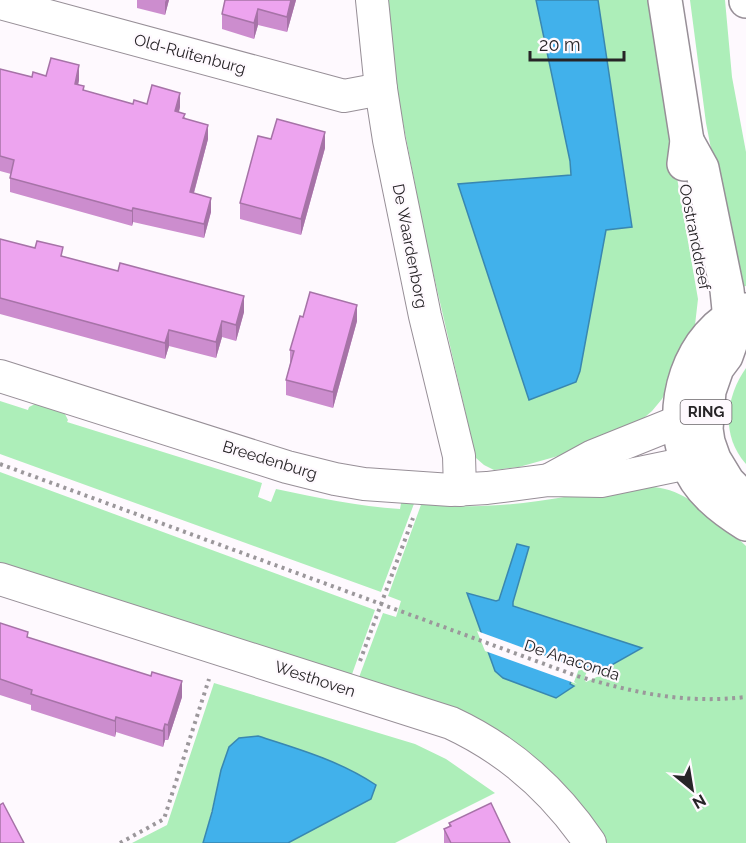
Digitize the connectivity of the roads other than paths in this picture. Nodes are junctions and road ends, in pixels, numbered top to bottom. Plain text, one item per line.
1 (372, 0) edge
2 (665, 0) edge
3 (0, 3) edge
4 (381, 89) junction
5 (728, 320) edge
6 (0, 376) edge
7 (680, 421) junction
8 (701, 461) junction
9 (549, 480) junction
10 (460, 490) junction
11 (746, 500) edge
12 (746, 524) edge
13 (0, 579) edge
14 (590, 843) edge

1 - 4 street, De Waardenborg
2 - 5 main road, Oostranddreef / RING
3 - 4 street, Old-Ruitenburg
4 - 10 street, De Waardenborg
5 - 7 main road, RING
5 - 8 main road, RING
6 - 10 street, Breedenburg
7 - 8 main road, RING
7 - 9 street, Breedenburg
8 - 9 street, Breedenburg
8 - 11 main road, RING
8 - 12 main road, RING
9 - 10 street, Breedenburg
13 - 14 street, Westhoven

